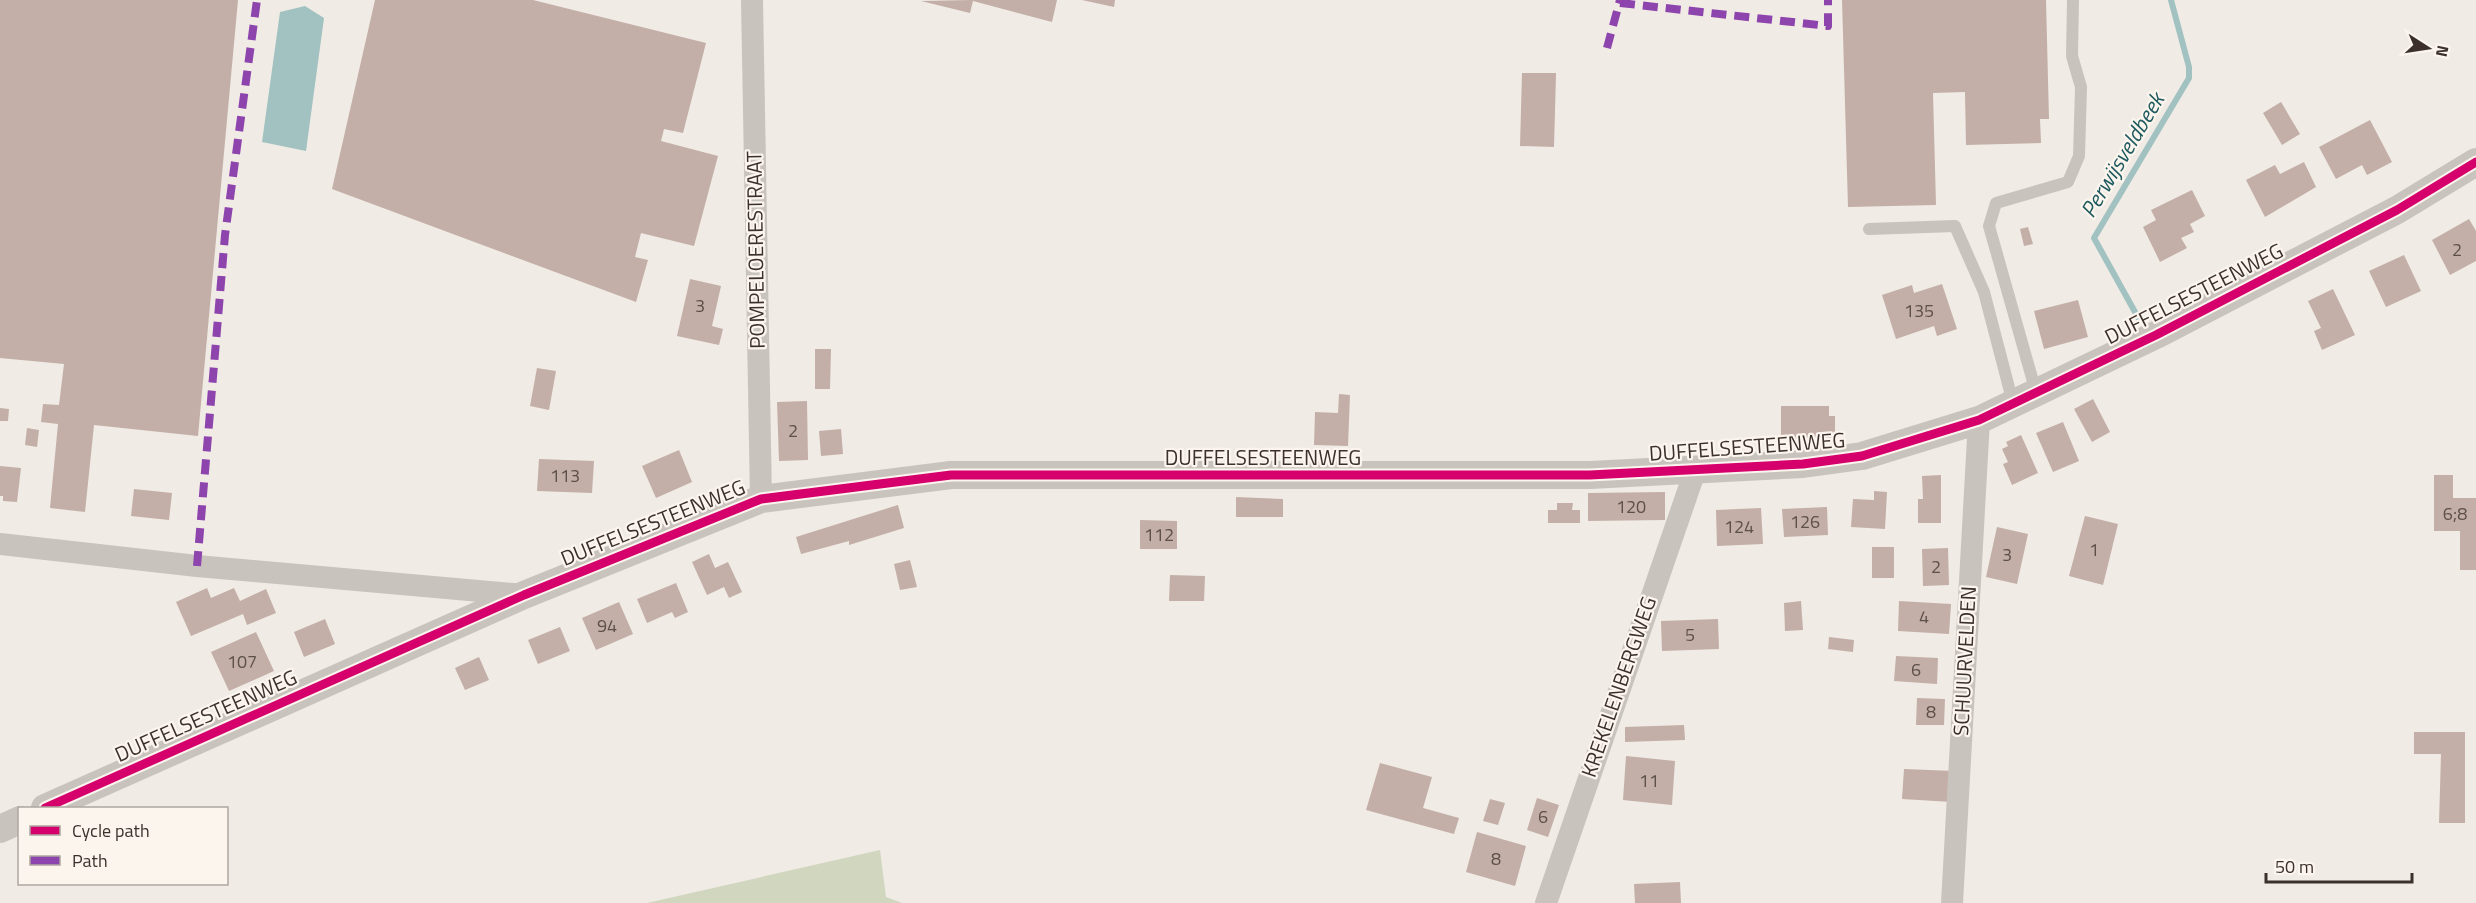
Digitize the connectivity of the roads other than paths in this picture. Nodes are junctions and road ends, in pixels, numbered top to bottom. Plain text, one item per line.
1 (752, 0) edge
2 (2073, 0) edge
3 (2476, 162) edge
4 (1869, 229) dead end
5 (2024, 398) junction
6 (1979, 420) junction
7 (1695, 471) junction
8 (761, 500) junction
9 (0, 544) edge
10 (524, 595) junction
11 (47, 807) edge
12 (18, 821) edge
13 (0, 829) edge
14 (1546, 903) edge
15 (1952, 903) edge

1 - 8 street, POMPELOERESTRAAT
2 - 5 lane
3 - 5 street, DUFFELSESTEENWEG
4 - 5 lane
5 - 6 street, DUFFELSESTEENWEG
6 - 7 street, DUFFELSESTEENWEG
6 - 15 street, SCHUURVELDEN
7 - 8 street, DUFFELSESTEENWEG
7 - 14 street, KREKELENBERGWEG
8 - 10 street, DUFFELSESTEENWEG
9 - 10 street, DUFFELSESTEENWEG
10 - 11 street, DUFFELSESTEENWEG
12 - 13 street

